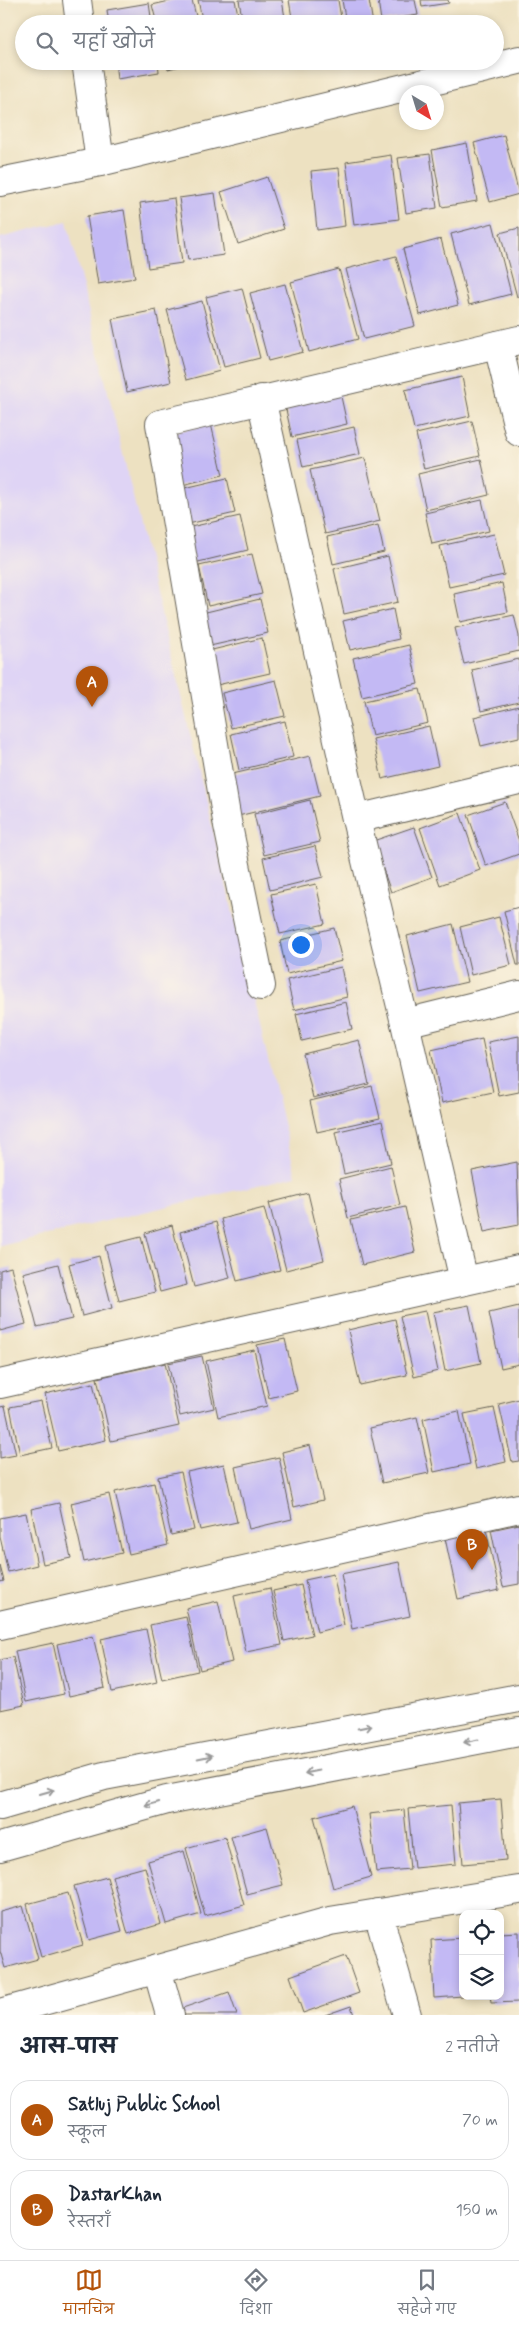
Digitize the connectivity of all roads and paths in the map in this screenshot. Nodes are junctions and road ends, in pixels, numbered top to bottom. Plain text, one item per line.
1 (76, 0) edge
2 (78, 15) edge
3 (519, 60) edge
4 (504, 64) edge
5 (87, 70) edge
6 (478, 70) edge
7 (100, 162) junction
8 (0, 182) edge
9 (509, 342) edge
10 (261, 399) junction
11 (519, 432) edge
12 (519, 780) edge
13 (356, 819) junction
14 (262, 986) dead end
15 (519, 995) edge
16 (405, 1023) junction
17 (519, 1269) edge
18 (464, 1281) junction
19 (0, 1384) edge
20 (519, 1508) edge
21 (0, 1625) edge
22 (519, 1698) edge
23 (519, 1732) edge
24 (0, 1806) edge
25 (0, 1847) edge
26 (519, 1890) edge
27 (378, 1913) junction
28 (157, 1969) junction
29 (0, 2013) edge
30 (170, 2015) edge
31 (408, 2015) edge

1 - 2 street
3 - 4 street
5 - 7 street
6 - 7 street
7 - 8 street
9 - 10 street
9 - 11 street
10 - 13 street
10 - 14 street
12 - 13 street
13 - 16 street
15 - 16 street
16 - 18 street
17 - 18 street
18 - 19 street
20 - 21 street
24 -> 22 street
23 -> 25 street
26 - 27 street
27 - 28 street
27 - 31 street
28 - 29 street
28 - 30 street

